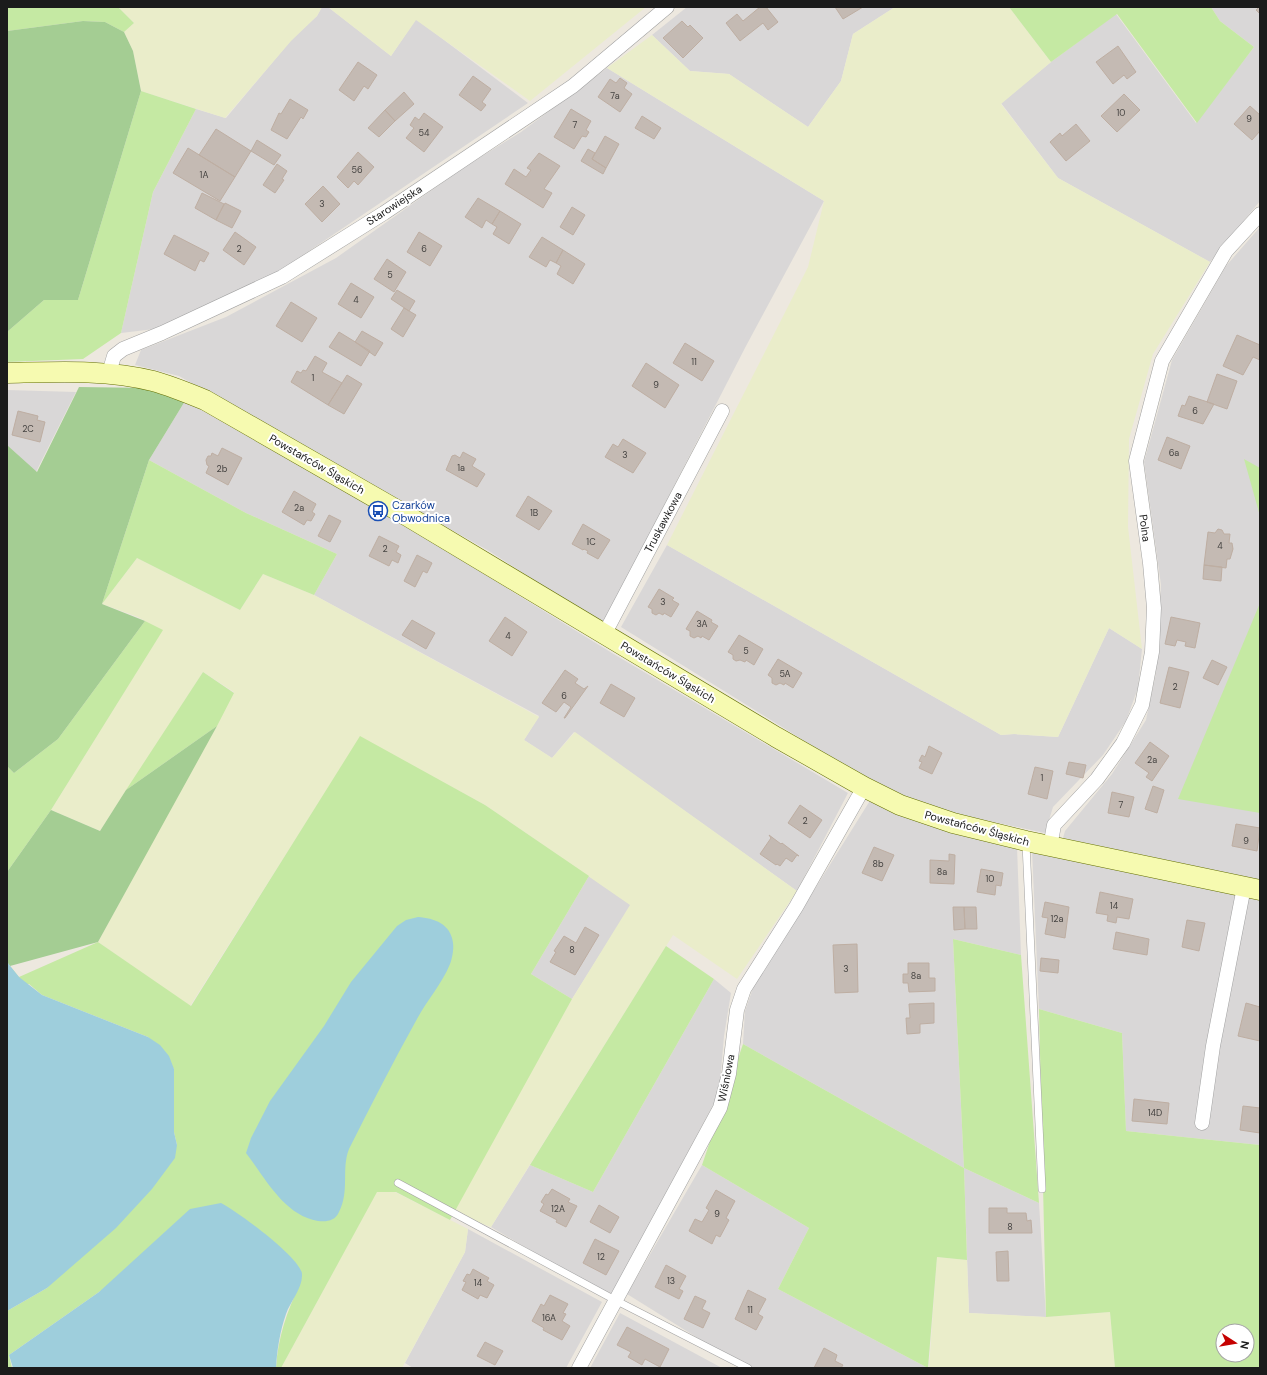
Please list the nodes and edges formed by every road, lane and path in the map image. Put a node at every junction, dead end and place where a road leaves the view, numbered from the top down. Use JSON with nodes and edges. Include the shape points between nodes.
{"nodes":[{"id":1,"x":667,"y":7,"type":"edge"},
{"id":2,"x":1260,"y":214,"type":"edge"},
{"id":3,"x":7,"y":373,"type":"edge"},
{"id":4,"x":109,"y":373,"type":"junction"},
{"id":5,"x":722,"y":411,"type":"dead end"},
{"id":6,"x":605,"y":633,"type":"junction"},
{"id":7,"x":864,"y":787,"type":"junction"},
{"id":8,"x":1026,"y":841,"type":"junction"},
{"id":9,"x":1050,"y":846,"type":"junction"},
{"id":10,"x":1252,"y":888,"type":"edge"},
{"id":11,"x":1202,"y":1124,"type":"dead end"},
{"id":12,"x":398,"y":1183,"type":"dead end"},
{"id":13,"x":1042,"y":1189,"type":"dead end"},
{"id":14,"x":615,"y":1300,"type":"junction"},
{"id":15,"x":579,"y":1368,"type":"edge"},
{"id":16,"x":748,"y":1368,"type":"edge"}],
"edges":[{"from":1,"to":4,"type":"street","name":"Starowiejska","via":[[573,86],[384,213],[282,277],[123,349],[114,356]]},
{"from":2,"to":9,"type":"street","name":"Polna","via":[[1226,251],[1162,361],[1136,461],[1154,608],[1152,652],[1142,705],[1123,743],[1097,779],[1054,825]]},
{"from":3,"to":4,"type":"street","name":"Powstańców Śląskich"},
{"from":4,"to":6,"type":"street","name":"Powstańców Śląskich","via":[[152,380],[205,400]]},
{"from":5,"to":6,"type":"street","name":"Truskawkowa"},
{"from":6,"to":7,"type":"street","name":"Powstańców Śląskich"},
{"from":7,"to":8,"type":"street","name":"Powstańców Śląskich","via":[[900,805],[953,823]]},
{"from":7,"to":14,"type":"street","name":"Wiśniowa","via":[[796,907],[744,989],[736,1010],[729,1074],[720,1108]]},
{"from":8,"to":9,"type":"street","name":"Powstańców Śląskich"},
{"from":8,"to":13,"type":"lane"},
{"from":9,"to":10,"type":"street","name":"Powstańców Śląskich"},
{"from":10,"to":11,"type":"street","via":[[1213,1046]]},
{"from":12,"to":14,"type":"lane"},
{"from":14,"to":15,"type":"street","name":"Wiśniowa"},
{"from":14,"to":16,"type":"lane"}]}
